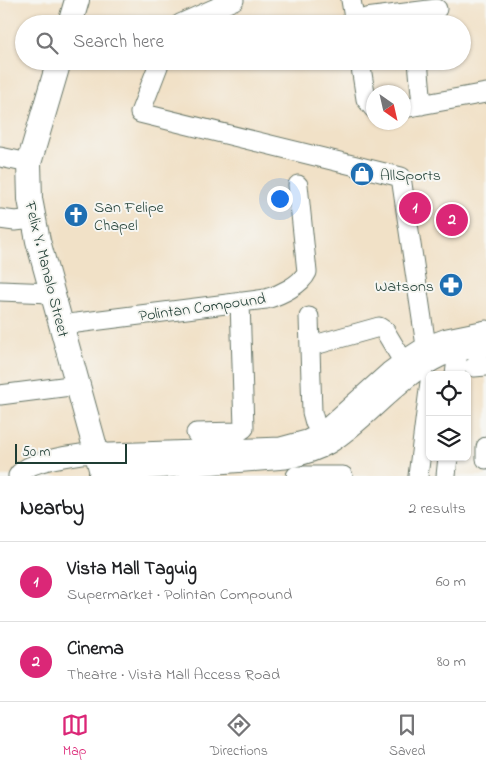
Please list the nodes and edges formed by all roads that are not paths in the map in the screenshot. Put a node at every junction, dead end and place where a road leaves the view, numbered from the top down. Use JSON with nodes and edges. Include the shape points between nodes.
{"nodes":[{"id":1,"x":77,"y":0,"type":"edge"},
{"id":2,"x":234,"y":0,"type":"edge"},
{"id":3,"x":352,"y":0,"type":"edge"},
{"id":4,"x":437,"y":11,"type":"edge"},
{"id":5,"x":73,"y":15,"type":"edge"},
{"id":6,"x":200,"y":15,"type":"edge"},
{"id":7,"x":358,"y":15,"type":"edge"},
{"id":8,"x":406,"y":15,"type":"edge"},
{"id":9,"x":56,"y":70,"type":"edge"},
{"id":10,"x":157,"y":70,"type":"edge"},
{"id":11,"x":361,"y":70,"type":"edge"},
{"id":12,"x":417,"y":70,"type":"edge"},
{"id":13,"x":486,"y":93,"type":"edge"},
{"id":14,"x":366,"y":99,"type":"edge"},
{"id":15,"x":412,"y":106,"type":"edge"},
{"id":16,"x":0,"y":157,"type":"edge"},
{"id":17,"x":29,"y":163,"type":"junction"},
{"id":18,"x":298,"y":185,"type":"dead end"},
{"id":19,"x":0,"y":219,"type":"edge"},
{"id":20,"x":33,"y":219,"type":"junction"},
{"id":21,"x":0,"y":291,"type":"edge"},
{"id":22,"x":52,"y":293,"type":"junction"},
{"id":23,"x":240,"y":302,"type":"junction"},
{"id":24,"x":309,"y":318,"type":"dead end"},
{"id":25,"x":61,"y":325,"type":"junction"},
{"id":26,"x":483,"y":334,"type":"edge"},
{"id":27,"x":311,"y":346,"type":"junction"},
{"id":28,"x":458,"y":352,"type":"junction"},
{"id":29,"x":404,"y":361,"type":"junction"},
{"id":30,"x":430,"y":361,"type":"edge"},
{"id":31,"x":456,"y":371,"type":"edge"},
{"id":32,"x":78,"y":385,"type":"junction"},
{"id":33,"x":0,"y":395,"type":"edge"},
{"id":34,"x":426,"y":413,"type":"edge"},
{"id":35,"x":196,"y":433,"type":"dead end"},
{"id":36,"x":325,"y":438,"type":"junction"},
{"id":37,"x":486,"y":447,"type":"edge"},
{"id":38,"x":486,"y":459,"type":"edge"},
{"id":39,"x":448,"y":461,"type":"edge"},
{"id":40,"x":42,"y":470,"type":"edge"},
{"id":41,"x":100,"y":470,"type":"edge"},
{"id":42,"x":18,"y":476,"type":"edge"},
{"id":43,"x":296,"y":476,"type":"edge"},
{"id":44,"x":343,"y":476,"type":"edge"},
{"id":45,"x":418,"y":476,"type":"edge"},
{"id":46,"x":446,"y":476,"type":"edge"}],
"edges":[{"from":1,"to":5,"type":"main road"},
{"from":2,"to":6,"type":"street"},
{"from":3,"to":7,"type":"street"},
{"from":4,"to":8,"type":"street"},
{"from":9,"to":17,"type":"main road","name":"Felix Y. Manalo Street"},
{"from":10,"to":30,"type":"street","via":[[140,113],[401,177]]},
{"from":11,"to":14,"type":"street"},
{"from":12,"to":15,"type":"street"},
{"from":13,"to":15,"type":"street"},
{"from":16,"to":17,"type":"street"},
{"from":17,"to":20,"type":"main road","name":"Felix Y. Manalo Street"},
{"from":18,"to":23,"type":"street","name":"Polintan Compound","via":[[305,277],[271,298]]},
{"from":19,"to":20,"type":"street"},
{"from":20,"to":22,"type":"main road","name":"Felix Y. Manalo Street"},
{"from":21,"to":22,"type":"street"},
{"from":22,"to":25,"type":"main road","name":"Felix Y. Manalo Street"},
{"from":23,"to":25,"type":"street","name":"Polintan Compound"},
{"from":23,"to":35,"type":"street","via":[[243,430]]},
{"from":24,"to":27,"type":"street"},
{"from":25,"to":32,"type":"main road","name":"Felix Y. Manalo Street"},
{"from":26,"to":28,"type":"street"},
{"from":26,"to":30,"type":"street","via":[[447,338]]},
{"from":27,"to":29,"type":"street","via":[[379,328],[385,331]]},
{"from":27,"to":36,"type":"street","via":[[312,412]]},
{"from":28,"to":30,"type":"street"},
{"from":28,"to":31,"type":"street"},
{"from":29,"to":30,"type":"street"},
{"from":29,"to":36,"type":"street"},
{"from":30,"to":36,"type":"street"},
{"from":32,"to":33,"type":"street"},
{"from":32,"to":41,"type":"main road","name":"Felix Y. Manalo Street"},
{"from":34,"to":45,"type":"street"},
{"from":36,"to":41,"type":"street","via":[[314,452],[286,459]]},
{"from":37,"to":38,"type":"street"},
{"from":39,"to":46,"type":"street"},
{"from":40,"to":41,"type":"street","via":[[49,459],[81,454]]},
{"from":40,"to":42,"type":"street","via":[[27,468]]},
{"from":43,"to":44,"type":"street"}]}
